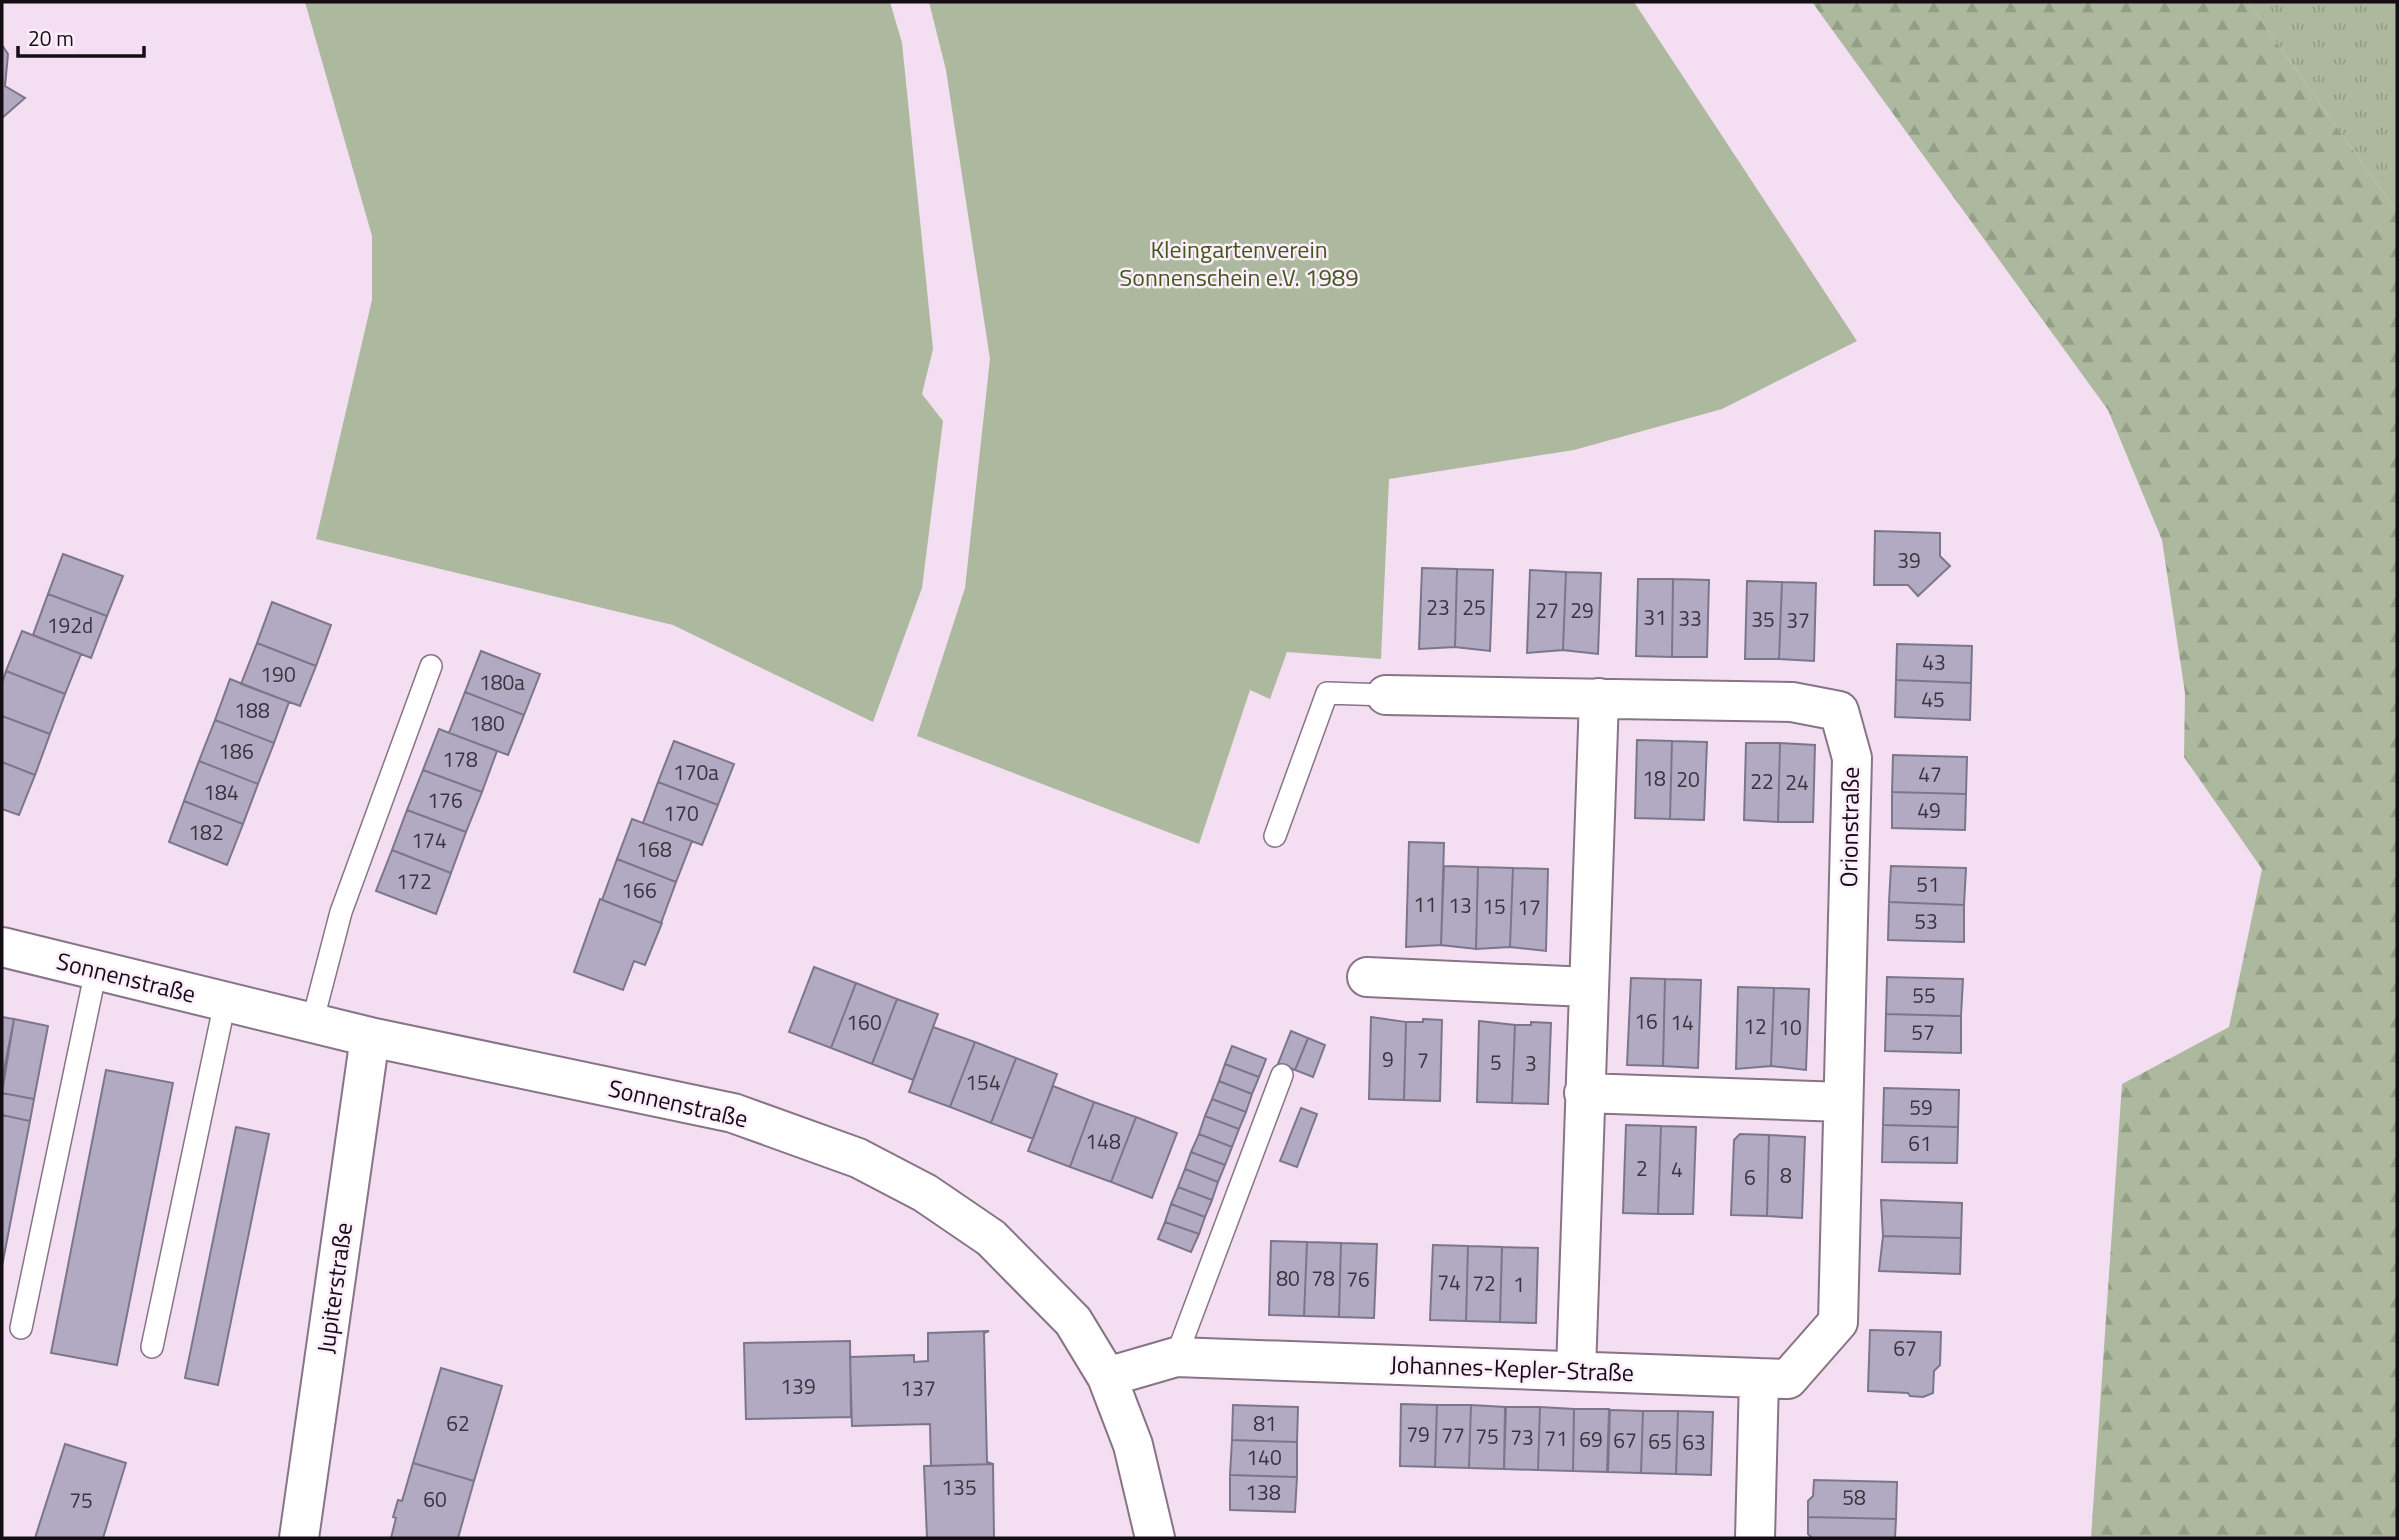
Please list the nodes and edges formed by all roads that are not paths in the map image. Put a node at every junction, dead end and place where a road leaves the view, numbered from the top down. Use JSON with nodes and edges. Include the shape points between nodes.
{"nodes":[{"id":1,"x":431,"y":666,"type":"dead end"},
{"id":2,"x":1386,"y":695,"type":"joint"},
{"id":3,"x":1599,"y":698,"type":"junction"},
{"id":4,"x":1275,"y":836,"type":"dead end"},
{"id":5,"x":2,"y":947,"type":"edge"},
{"id":6,"x":96,"y":970,"type":"junction"},
{"id":7,"x":1367,"y":977,"type":"dead end"},
{"id":8,"x":1587,"y":987,"type":"junction"},
{"id":9,"x":225,"y":1002,"type":"junction"},
{"id":10,"x":312,"y":1023,"type":"junction"},
{"id":11,"x":370,"y":1037,"type":"junction"},
{"id":12,"x":1283,"y":1075,"type":"dead end"},
{"id":13,"x":1584,"y":1093,"type":"junction"},
{"id":14,"x":1843,"y":1102,"type":"junction"},
{"id":15,"x":21,"y":1328,"type":"dead end"},
{"id":16,"x":152,"y":1347,"type":"dead end"},
{"id":17,"x":1175,"y":1357,"type":"junction"},
{"id":18,"x":1576,"y":1371,"type":"junction"},
{"id":19,"x":1107,"y":1377,"type":"junction"},
{"id":20,"x":1759,"y":1378,"type":"junction"},
{"id":21,"x":299,"y":1538,"type":"edge"},
{"id":22,"x":1155,"y":1538,"type":"edge"},
{"id":23,"x":1755,"y":1538,"type":"edge"}],
"edges":[{"from":1,"to":10,"type":"lane","via":[[341,912]]},
{"from":2,"to":3,"type":"street","name":"Orionstraße"},
{"from":2,"to":4,"type":"lane","via":[[1327,694]]},
{"from":3,"to":8,"type":"street"},
{"from":3,"to":14,"type":"street","name":"Orionstraße","via":[[1791,702],[1839,712],[1852,758]]},
{"from":5,"to":6,"type":"street","name":"Sonnenstraße"},
{"from":6,"to":9,"type":"street","name":"Sonnenstraße"},
{"from":6,"to":15,"type":"lane"},
{"from":7,"to":8,"type":"street"},
{"from":8,"to":13,"type":"street"},
{"from":9,"to":10,"type":"street","name":"Sonnenstraße"},
{"from":9,"to":16,"type":"lane"},
{"from":10,"to":11,"type":"street","name":"Sonnenstraße"},
{"from":11,"to":19,"type":"street","name":"Sonnenstraße","via":[[733,1113],[858,1158],[925,1193],[992,1238],[1073,1321]]},
{"from":11,"to":21,"type":"street","name":"Jupiterstraße"},
{"from":12,"to":17,"type":"lane"},
{"from":13,"to":14,"type":"street"},
{"from":13,"to":18,"type":"street"},
{"from":14,"to":20,"type":"street","name":"Orionstraße","via":[[1838,1322],[1788,1379]]},
{"from":17,"to":18,"type":"street","name":"Johannes-Kepler-Straße"},
{"from":17,"to":19,"type":"street","name":"Johannes-Kepler-Straße"},
{"from":18,"to":20,"type":"street","name":"Johannes-Kepler-Straße"},
{"from":19,"to":22,"type":"street","name":"Sonnenstraße","via":[[1133,1445]]},
{"from":20,"to":23,"type":"street"}]}
